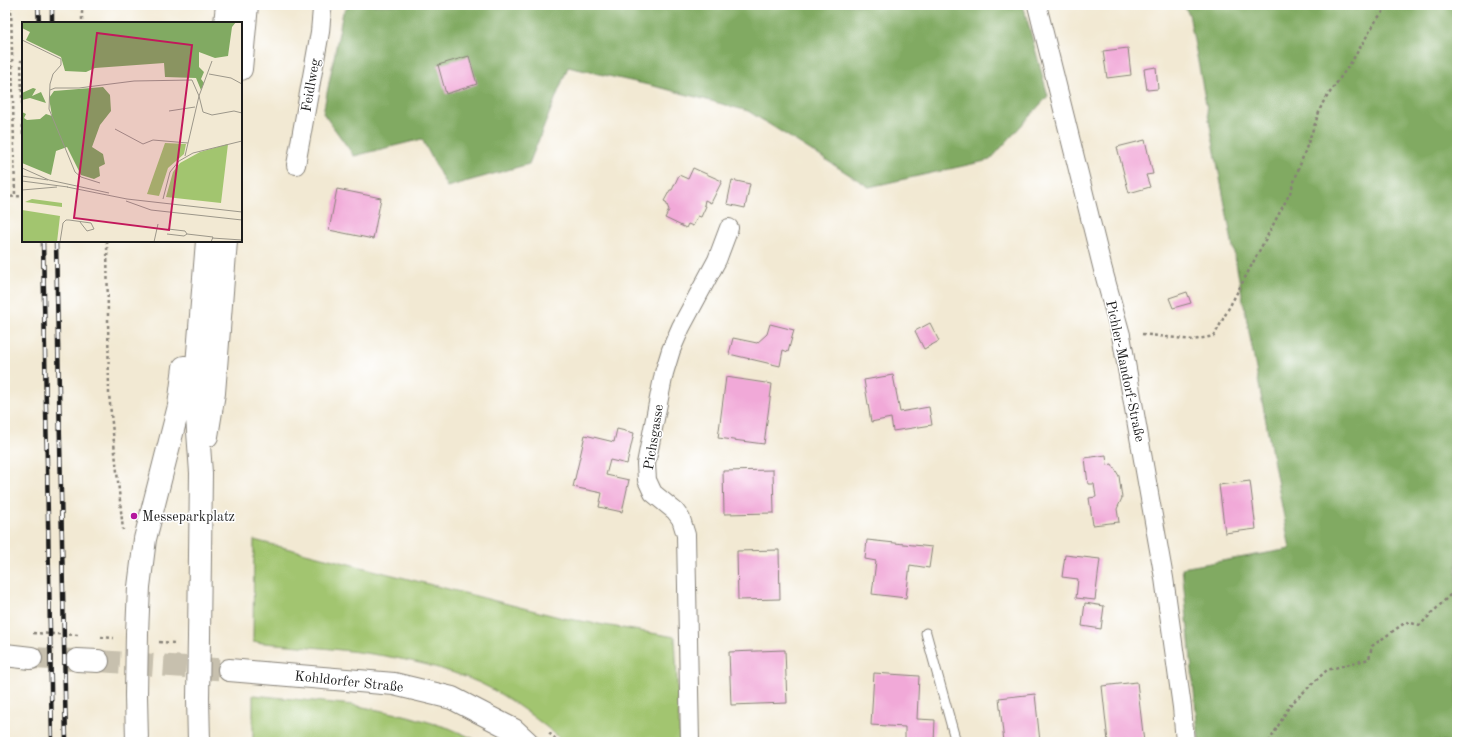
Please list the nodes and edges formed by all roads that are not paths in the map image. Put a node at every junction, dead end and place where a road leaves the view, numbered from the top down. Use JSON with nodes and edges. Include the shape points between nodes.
{"nodes":[{"id":1,"x":227,"y":5,"type":"edge"},
{"id":2,"x":247,"y":5,"type":"edge"},
{"id":3,"x":324,"y":5,"type":"edge"},
{"id":4,"x":1038,"y":5,"type":"edge"},
{"id":5,"x":225,"y":22,"type":"edge"},
{"id":6,"x":242,"y":58,"type":"edge"},
{"id":7,"x":296,"y":165,"type":"dead end"},
{"id":8,"x":729,"y":228,"type":"dead end"},
{"id":9,"x":207,"y":242,"type":"edge"},
{"id":10,"x":226,"y":242,"type":"edge"},
{"id":11,"x":200,"y":333,"type":"junction"},
{"id":12,"x":201,"y":472,"type":"junction"},
{"id":13,"x":926,"y":633,"type":"dead end"},
{"id":14,"x":5,"y":655,"type":"edge"},
{"id":15,"x":32,"y":658,"type":"tunnel mouth"},
{"id":16,"x":229,"y":670,"type":"tunnel mouth"},
{"id":17,"x":137,"y":742,"type":"edge"},
{"id":18,"x":199,"y":742,"type":"edge"},
{"id":19,"x":527,"y":742,"type":"edge"},
{"id":20,"x":690,"y":742,"type":"edge"},
{"id":21,"x":956,"y":742,"type":"edge"},
{"id":22,"x":1185,"y":742,"type":"edge"}],
"edges":[{"from":1,"to":5,"type":"main road"},
{"from":2,"to":6,"type":"main road"},
{"from":3,"to":7,"type":"street","name":"Feidlweg"},
{"from":4,"to":22,"type":"street","name":"Pichler-Mandorf-Straße","via":[[1121,335],[1164,578]]},
{"from":8,"to":20,"type":"street","name":"Pichsgasse","via":[[717,260],[671,350],[646,464],[647,480],[653,493],[675,511],[681,519],[686,535]]},
{"from":9,"to":11,"type":"main road"},
{"from":10,"to":12,"type":"main road","via":[[214,393]]},
{"from":11,"to":12,"type":"main road","via":[[195,390]]},
{"from":11,"to":17,"type":"main road","bridge":true,"via":[[186,358],[179,406],[145,539],[137,633]]},
{"from":12,"to":18,"type":"main road","bridge":true},
{"from":13,"to":21,"type":"lane"},
{"from":14,"to":15,"type":"main road"},
{"from":16,"to":19,"type":"main road","name":"Kohldorfer Straße","via":[[394,684],[437,694],[452,698],[514,730]]}]}
